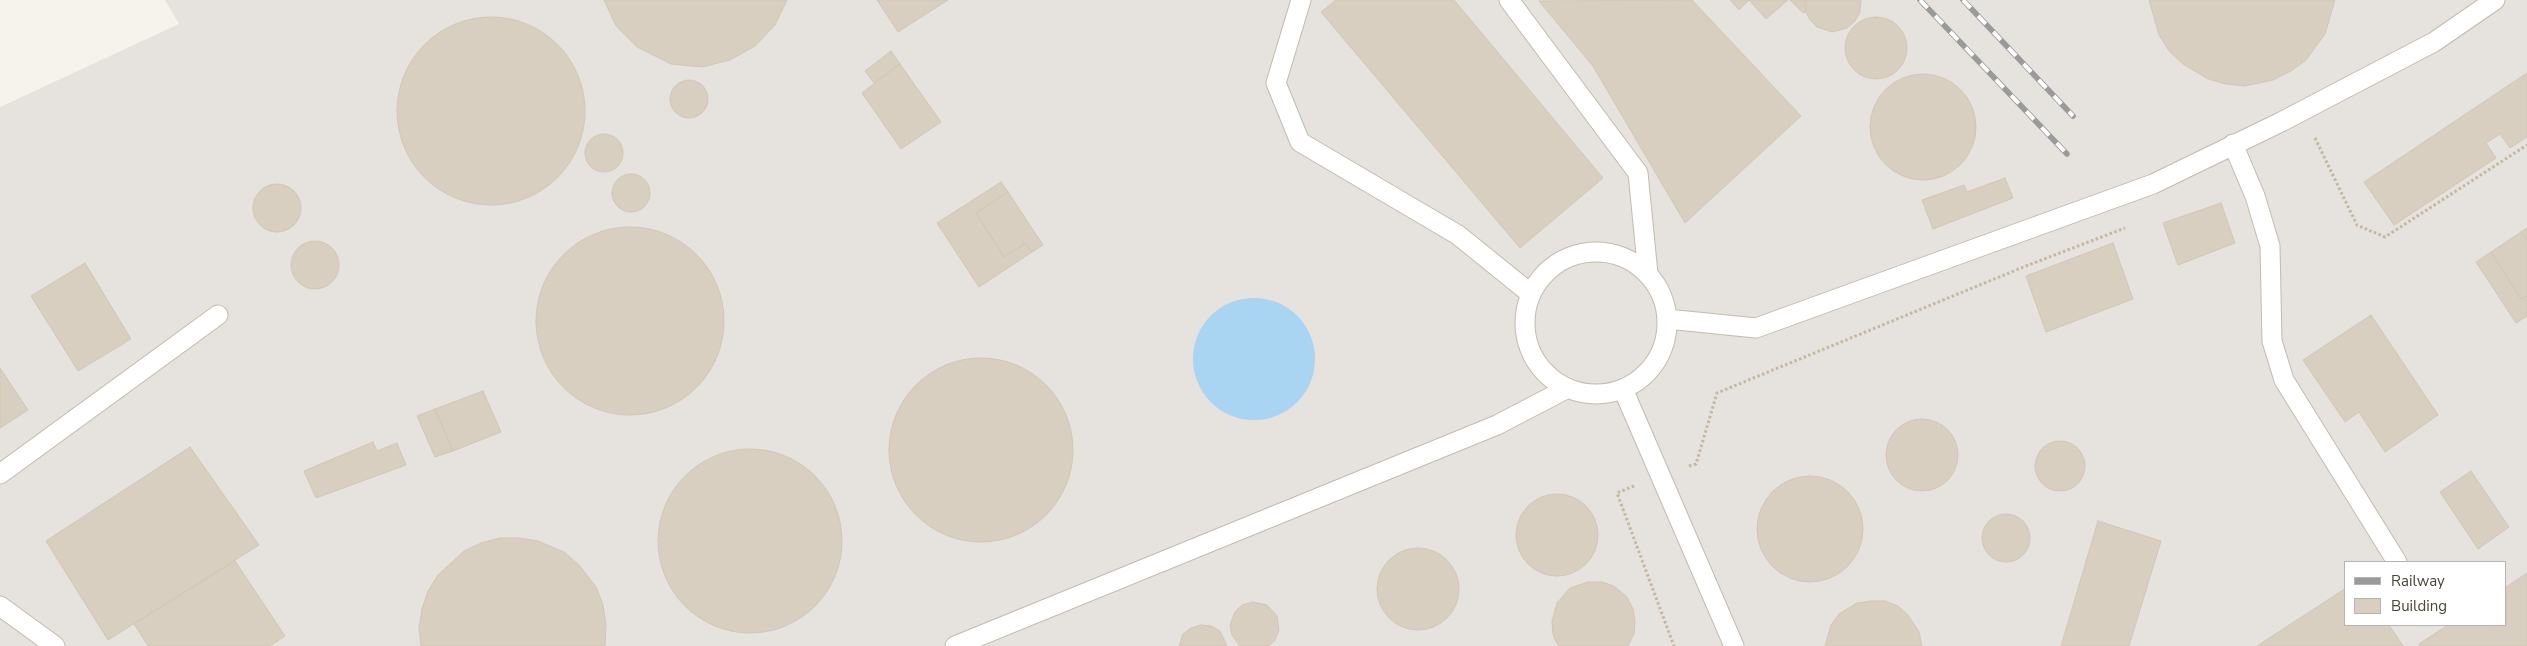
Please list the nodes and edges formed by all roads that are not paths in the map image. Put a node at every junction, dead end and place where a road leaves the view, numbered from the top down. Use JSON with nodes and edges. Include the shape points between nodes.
{"nodes":[{"id":1,"x":1300,"y":0,"type":"edge"},
{"id":2,"x":1508,"y":0,"type":"edge"},
{"id":3,"x":2495,"y":0,"type":"edge"},
{"id":4,"x":2233,"y":144,"type":"junction"},
{"id":5,"x":1648,"y":274,"type":"junction"},
{"id":6,"x":1531,"y":294,"type":"junction"},
{"id":7,"x":218,"y":315,"type":"dead end"},
{"id":8,"x":1667,"y":319,"type":"junction"},
{"id":9,"x":1568,"y":388,"type":"junction"},
{"id":10,"x":1623,"y":389,"type":"junction"},
{"id":11,"x":0,"y":474,"type":"edge"},
{"id":12,"x":2396,"y":561,"type":"edge"},
{"id":13,"x":0,"y":606,"type":"edge"},
{"id":14,"x":55,"y":646,"type":"edge"},
{"id":15,"x":955,"y":646,"type":"edge"},
{"id":16,"x":1734,"y":646,"type":"edge"}],
"edges":[{"from":1,"to":6,"type":"lane","via":[[1276,83],[1300,142],[1458,235]]},
{"from":2,"to":5,"type":"lane","via":[[1638,173]]},
{"from":3,"to":4,"type":"lane","via":[[2434,42]]},
{"from":4,"to":8,"type":"lane","via":[[2153,184],[1756,328]]},
{"from":4,"to":12,"type":"lane","via":[[2255,196],[2270,246],[2272,340],[2284,380]]},
{"from":5,"to":6,"type":"lane","via":[[1630,260],[1608,252],[1584,252],[1562,260],[1544,274]]},
{"from":5,"to":8,"type":"lane","via":[[1662,294]]},
{"from":6,"to":9,"type":"lane","via":[[1525,316],[1526,338],[1535,359],[1549,376]]},
{"from":7,"to":11,"type":"lane"},
{"from":8,"to":10,"type":"lane","via":[[1665,340],[1656,360],[1642,377]]},
{"from":9,"to":10,"type":"lane","via":[[1586,393]]},
{"from":9,"to":15,"type":"lane","via":[[1497,425]]},
{"from":10,"to":16,"type":"lane"},
{"from":13,"to":14,"type":"lane"}]}
